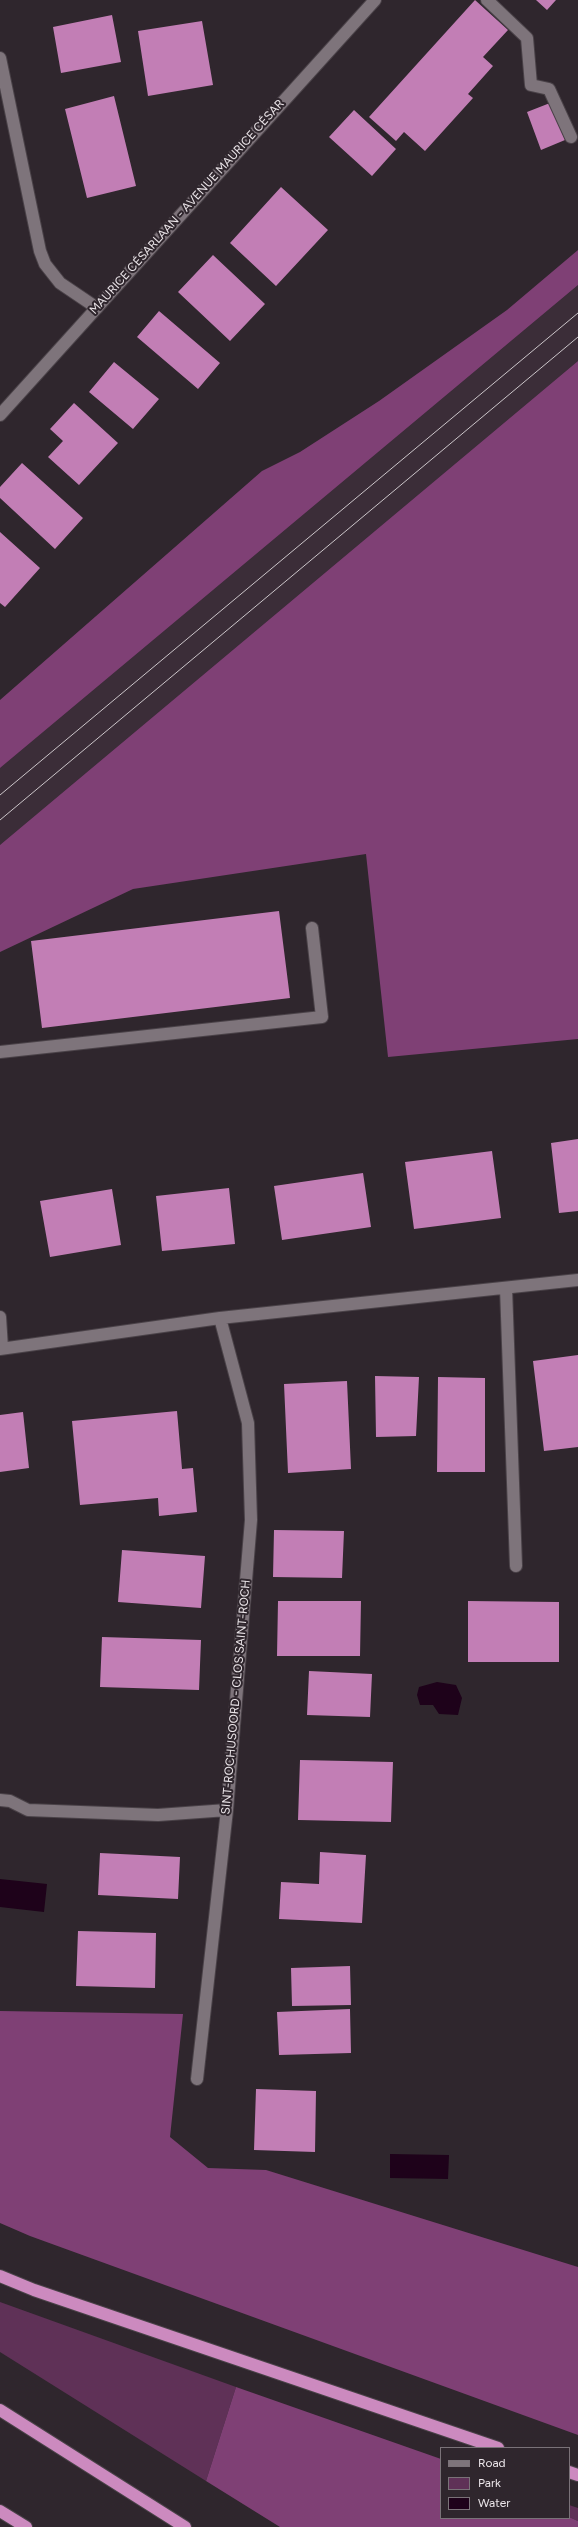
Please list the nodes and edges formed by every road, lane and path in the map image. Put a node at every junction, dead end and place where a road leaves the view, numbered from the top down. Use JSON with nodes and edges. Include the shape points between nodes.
{"nodes":[{"id":1,"x":375,"y":0,"type":"edge"},
{"id":2,"x":487,"y":0,"type":"edge"},
{"id":3,"x":0,"y":58,"type":"edge"},
{"id":4,"x":571,"y":137,"type":"dead end"},
{"id":5,"x":97,"y":308,"type":"junction"},
{"id":6,"x":0,"y":415,"type":"edge"},
{"id":7,"x":312,"y":928,"type":"dead end"},
{"id":8,"x":0,"y":1052,"type":"edge"},
{"id":9,"x":578,"y":1280,"type":"edge"},
{"id":10,"x":506,"y":1288,"type":"junction"},
{"id":11,"x":0,"y":1317,"type":"edge"},
{"id":12,"x":220,"y":1318,"type":"junction"},
{"id":13,"x":1,"y":1348,"type":"edge"},
{"id":14,"x":516,"y":1566,"type":"dead end"},
{"id":15,"x":3,"y":1802,"type":"edge"},
{"id":16,"x":227,"y":1810,"type":"junction"},
{"id":17,"x":197,"y":2079,"type":"dead end"},
{"id":18,"x":0,"y":2276,"type":"edge"},
{"id":19,"x":0,"y":2410,"type":"edge"},
{"id":20,"x":495,"y":2447,"type":"edge"},
{"id":21,"x":0,"y":2511,"type":"edge"},
{"id":22,"x":26,"y":2527,"type":"edge"},
{"id":23,"x":186,"y":2527,"type":"edge"}],
"edges":[{"from":1,"to":5,"type":"street","name":"MAURICE CÉSARLAAN - AVENUE MAURICE CÉSAR"},
{"from":2,"to":4,"type":"street","via":[[527,38],[531,85],[549,89]]},
{"from":3,"to":5,"type":"street","via":[[40,251],[60,283]]},
{"from":5,"to":6,"type":"street","name":"MAURICE CÉSARLAAN - AVENUE MAURICE CÉSAR"},
{"from":7,"to":8,"type":"street","via":[[322,1017]]},
{"from":9,"to":10,"type":"street"},
{"from":10,"to":12,"type":"street"},
{"from":10,"to":14,"type":"street"},
{"from":11,"to":13,"type":"street"},
{"from":12,"to":13,"type":"street"},
{"from":12,"to":16,"type":"street","name":"SINT-ROCHUSOORD - CLOS SAINT-ROCH","via":[[248,1423],[251,1520]]},
{"from":15,"to":16,"type":"street","via":[[28,1810],[158,1815]]},
{"from":16,"to":17,"type":"street","name":"SINT-ROCHUSOORD - CLOS SAINT-ROCH"},
{"from":18,"to":20,"type":"highway"},
{"from":19,"to":23,"type":"highway"},
{"from":21,"to":22,"type":"highway"}]}
